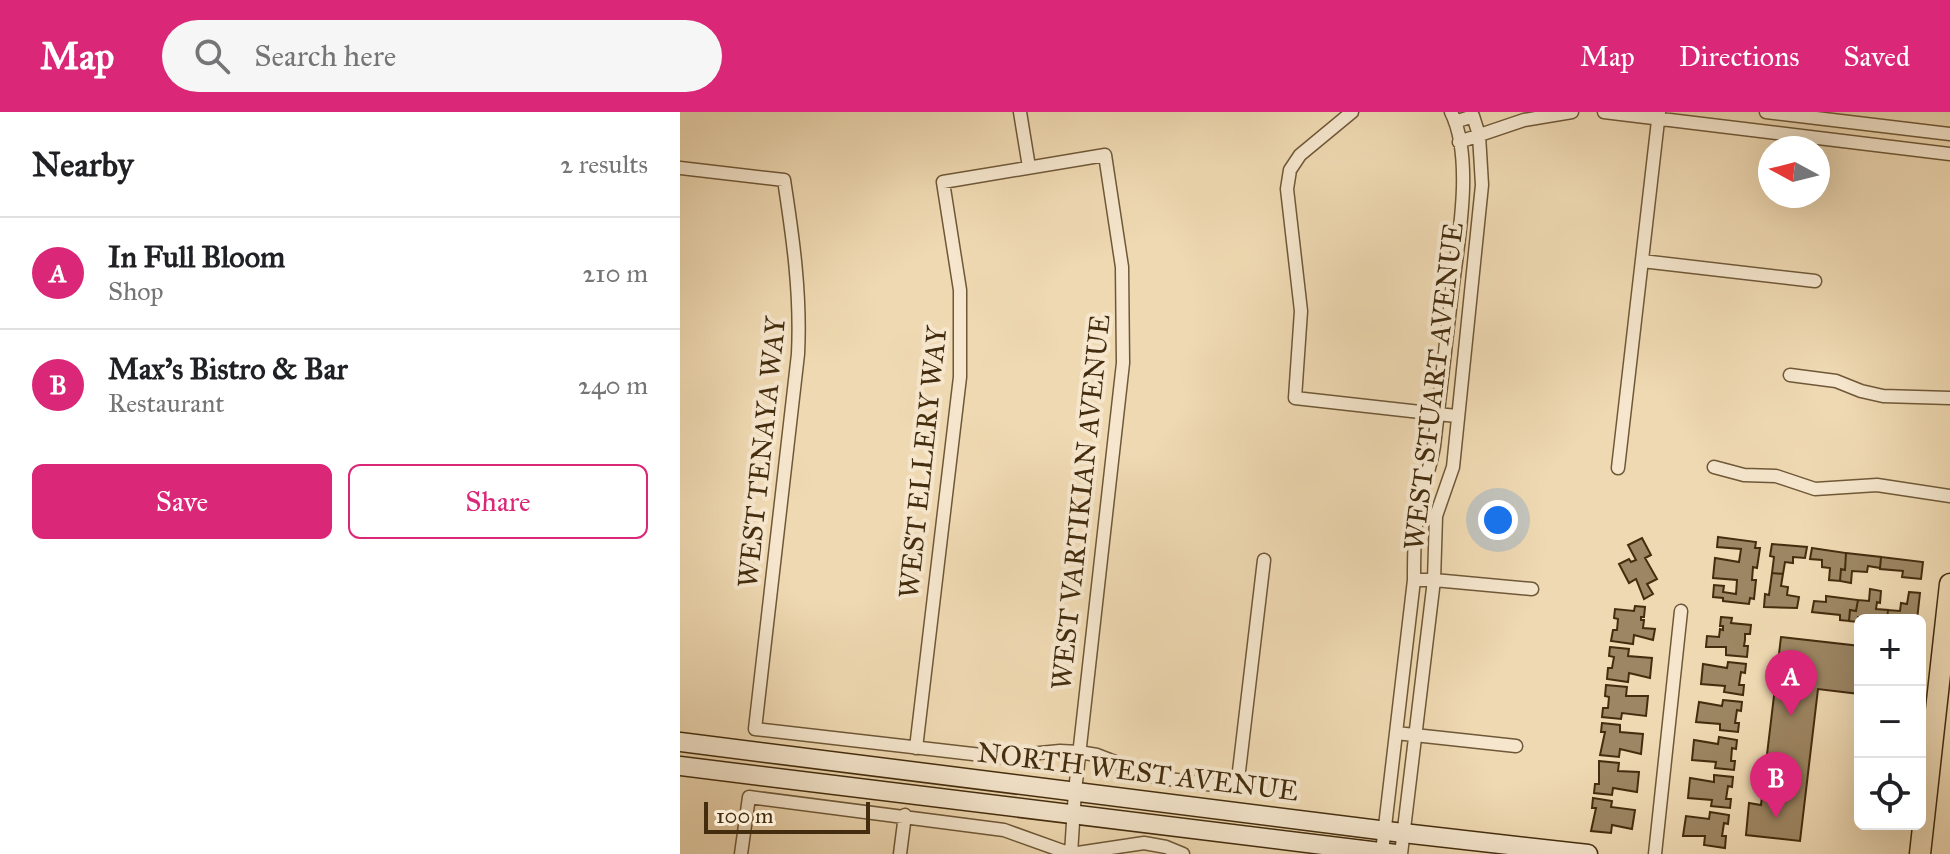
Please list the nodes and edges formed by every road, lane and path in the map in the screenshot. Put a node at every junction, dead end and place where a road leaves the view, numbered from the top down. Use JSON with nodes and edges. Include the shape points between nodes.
{"nodes":[{"id":1,"x":1020,"y":112,"type":"edge"},
{"id":2,"x":1352,"y":112,"type":"edge"},
{"id":3,"x":1572,"y":112,"type":"edge"},
{"id":4,"x":1604,"y":112,"type":"edge"},
{"id":5,"x":1766,"y":112,"type":"edge"},
{"id":6,"x":1477,"y":113,"type":"edge"},
{"id":7,"x":1659,"y":115,"type":"edge"},
{"id":8,"x":1830,"y":116,"type":"edge"},
{"id":9,"x":1453,"y":117,"type":"edge"},
{"id":10,"x":1950,"y":134,"type":"edge"},
{"id":11,"x":1479,"y":135,"type":"junction"},
{"id":12,"x":1801,"y":136,"type":"edge"},
{"id":13,"x":1828,"y":136,"type":"edge"},
{"id":14,"x":1830,"y":140,"type":"edge"},
{"id":15,"x":1459,"y":142,"type":"junction"},
{"id":16,"x":1950,"y":154,"type":"edge"},
{"id":17,"x":1029,"y":167,"type":"junction"},
{"id":18,"x":680,"y":168,"type":"edge"},
{"id":19,"x":1642,"y":261,"type":"junction"},
{"id":20,"x":1815,"y":281,"type":"dead end"},
{"id":21,"x":1790,"y":375,"type":"dead end"},
{"id":22,"x":1950,"y":398,"type":"edge"},
{"id":23,"x":1438,"y":414,"type":"junction"},
{"id":24,"x":1456,"y":416,"type":"junction"},
{"id":25,"x":1714,"y":467,"type":"dead end"},
{"id":26,"x":1618,"y":468,"type":"dead end"},
{"id":27,"x":1950,"y":496,"type":"edge"},
{"id":28,"x":1264,"y":560,"type":"dead end"},
{"id":29,"x":1414,"y":580,"type":"junction"},
{"id":30,"x":1434,"y":580,"type":"junction"},
{"id":31,"x":1950,"y":584,"type":"edge"},
{"id":32,"x":1532,"y":589,"type":"dead end"},
{"id":33,"x":1681,"y":611,"type":"dead end"},
{"id":34,"x":1396,"y":733,"type":"junction"},
{"id":35,"x":1415,"y":733,"type":"junction"},
{"id":36,"x":680,"y":742,"type":"edge"},
{"id":37,"x":1516,"y":746,"type":"dead end"},
{"id":38,"x":916,"y":748,"type":"junction"},
{"id":39,"x":1079,"y":752,"type":"junction"},
{"id":40,"x":680,"y":766,"type":"edge"},
{"id":41,"x":1075,"y":791,"type":"junction"},
{"id":42,"x":1075,"y":814,"type":"junction"},
{"id":43,"x":905,"y":815,"type":"junction"},
{"id":44,"x":1394,"y":832,"type":"junction"},
{"id":45,"x":1393,"y":853,"type":"edge"},
{"id":46,"x":741,"y":854,"type":"edge"},
{"id":47,"x":900,"y":854,"type":"edge"},
{"id":48,"x":1071,"y":854,"type":"edge"},
{"id":49,"x":1183,"y":854,"type":"edge"},
{"id":50,"x":1588,"y":854,"type":"edge"},
{"id":51,"x":1655,"y":854,"type":"edge"},
{"id":52,"x":1920,"y":854,"type":"edge"}],
"edges":[{"from":1,"to":17,"type":"street"},
{"from":2,"to":23,"type":"street","via":[[1300,155],[1290,170],[1287,189],[1301,311],[1295,398]]},
{"from":3,"to":11,"type":"street"},
{"from":4,"to":7,"type":"street"},
{"from":5,"to":8,"type":"street"},
{"from":6,"to":9,"type":"street"},
{"from":6,"to":11,"type":"street","name":"WEST STUART AVENUE"},
{"from":7,"to":12,"type":"street"},
{"from":7,"to":19,"type":"street"},
{"from":8,"to":10,"type":"street"},
{"from":8,"to":13,"type":"street"},
{"from":9,"to":15,"type":"street","name":"WEST STUART AVENUE"},
{"from":11,"to":15,"type":"street"},
{"from":11,"to":24,"type":"street","name":"WEST STUART AVENUE","via":[[1482,185]]},
{"from":14,"to":16,"type":"street"},
{"from":15,"to":23,"type":"street","name":"WEST STUART AVENUE","via":[[1460,227]]},
{"from":17,"to":38,"type":"street","name":"WEST ELLERY WAY","via":[[943,182],[960,290],[960,363]]},
{"from":17,"to":39,"type":"street","name":"WEST VARTIKIAN AVENUE","via":[[1105,155],[1122,267],[1123,363]]},
{"from":18,"to":38,"type":"street","name":"WEST TENAYA WAY","via":[[784,180],[799,296],[798,354],[755,729]]},
{"from":19,"to":20,"type":"street"},
{"from":19,"to":26,"type":"street"},
{"from":21,"to":22,"type":"street","via":[[1836,381],[1883,396]]},
{"from":23,"to":24,"type":"street"},
{"from":23,"to":29,"type":"street","name":"WEST STUART AVENUE","via":[[1414,535]]},
{"from":24,"to":30,"type":"street","name":"WEST STUART AVENUE","via":[[1453,467],[1436,516]]},
{"from":25,"to":27,"type":"street","via":[[1815,489],[1877,485]]},
{"from":28,"to":39,"type":"street","via":[[1237,788],[1154,777]]},
{"from":29,"to":30,"type":"street"},
{"from":29,"to":34,"type":"street","name":"WEST STUART AVENUE"},
{"from":30,"to":32,"type":"street"},
{"from":30,"to":35,"type":"street","name":"WEST STUART AVENUE"},
{"from":31,"to":52,"type":"main road"},
{"from":33,"to":51,"type":"street"},
{"from":34,"to":35,"type":"street"},
{"from":34,"to":44,"type":"street","name":"WEST STUART AVENUE"},
{"from":35,"to":37,"type":"street"},
{"from":35,"to":44,"type":"street","name":"WEST STUART AVENUE"},
{"from":36,"to":41,"type":"main road","name":"NORTH WEST AVENUE"},
{"from":38,"to":39,"type":"street","via":[[999,757]]},
{"from":39,"to":41,"type":"street","name":"WEST VARTIKIAN AVENUE"},
{"from":40,"to":42,"type":"main road","name":"NORTH WEST AVENUE"},
{"from":41,"to":42,"type":"street","name":"WEST VARTIKIAN AVENUE"},
{"from":41,"to":44,"type":"main road","name":"NORTH WEST AVENUE"},
{"from":42,"to":45,"type":"main road","name":"NORTH WEST AVENUE"},
{"from":42,"to":48,"type":"street","name":"WEST VARTIKIAN AVENUE"},
{"from":43,"to":46,"type":"street","via":[[749,797]]},
{"from":43,"to":47,"type":"street"},
{"from":43,"to":48,"type":"street","via":[[1004,830]]},
{"from":44,"to":45,"type":"street","name":"WEST STUART AVENUE"},
{"from":44,"to":45,"type":"street","name":"WEST STUART AVENUE"},
{"from":44,"to":50,"type":"main road","name":"NORTH WEST AVENUE"},
{"from":48,"to":49,"type":"street","via":[[1144,843]]}]}
